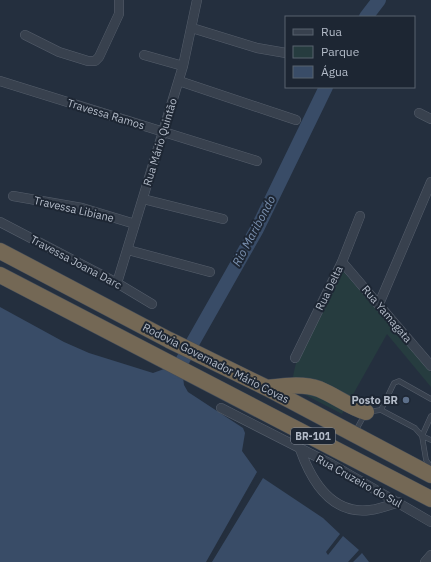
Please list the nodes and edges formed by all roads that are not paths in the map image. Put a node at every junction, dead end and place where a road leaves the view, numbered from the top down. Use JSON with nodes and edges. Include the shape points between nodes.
{"nodes":[{"id":1,"x":119,"y":0,"type":"edge"},
{"id":2,"x":197,"y":0,"type":"edge"},
{"id":3,"x":192,"y":28,"type":"junction"},
{"id":4,"x":25,"y":35,"type":"dead end"},
{"id":5,"x":285,"y":53,"type":"edge"},
{"id":6,"x":144,"y":55,"type":"dead end"},
{"id":7,"x":183,"y":66,"type":"junction"},
{"id":8,"x":0,"y":81,"type":"edge"},
{"id":9,"x":178,"y":81,"type":"junction"},
{"id":10,"x":419,"y":113,"type":"dead end"},
{"id":11,"x":431,"y":118,"type":"edge"},
{"id":12,"x":296,"y":120,"type":"dead end"},
{"id":13,"x":164,"y":132,"type":"junction"},
{"id":14,"x":257,"y":161,"type":"dead end"},
{"id":15,"x":431,"y":182,"type":"edge"},
{"id":16,"x":13,"y":196,"type":"dead end"},
{"id":17,"x":143,"y":199,"type":"junction"},
{"id":18,"x":360,"y":216,"type":"dead end"},
{"id":19,"x":223,"y":220,"type":"dead end"},
{"id":20,"x":0,"y":222,"type":"edge"},
{"id":21,"x":135,"y":224,"type":"junction"},
{"id":22,"x":128,"y":250,"type":"junction"},
{"id":23,"x":0,"y":251,"type":"edge"},
{"id":24,"x":342,"y":262,"type":"junction"},
{"id":25,"x":210,"y":272,"type":"dead end"},
{"id":26,"x":0,"y":275,"type":"edge"},
{"id":27,"x":117,"y":283,"type":"junction"},
{"id":28,"x":152,"y":304,"type":"dead end"},
{"id":29,"x":379,"y":304,"type":"junction"},
{"id":30,"x":294,"y":358,"type":"dead end"},
{"id":31,"x":431,"y":366,"type":"edge"},
{"id":32,"x":267,"y":388,"type":"junction"},
{"id":33,"x":431,"y":399,"type":"edge"},
{"id":34,"x":221,"y":408,"type":"dead end"},
{"id":35,"x":373,"y":411,"type":"junction"},
{"id":36,"x":431,"y":416,"type":"edge"},
{"id":37,"x":354,"y":434,"type":"junction"},
{"id":38,"x":422,"y":436,"type":"junction"},
{"id":39,"x":431,"y":440,"type":"edge"},
{"id":40,"x":300,"y":449,"type":"junction"},
{"id":41,"x":431,"y":467,"type":"edge"},
{"id":42,"x":431,"y":475,"type":"edge"},
{"id":43,"x":431,"y":499,"type":"edge"},
{"id":44,"x":399,"y":502,"type":"junction"},
{"id":45,"x":431,"y":522,"type":"edge"}],
"edges":[{"from":1,"to":4,"type":"street","via":[[119,14],[95,61],[60,52]]},
{"from":2,"to":3,"type":"street","name":"Rua Mário Quintão"},
{"from":3,"to":5,"type":"street","via":[[257,48]]},
{"from":3,"to":7,"type":"street","name":"Rua Mário Quintão"},
{"from":6,"to":7,"type":"street"},
{"from":7,"to":9,"type":"street","name":"Rua Mário Quintão"},
{"from":8,"to":13,"type":"street","name":"Travessa Ramos"},
{"from":9,"to":12,"type":"street"},
{"from":9,"to":13,"type":"street","name":"Rua Mário Quintão"},
{"from":10,"to":11,"type":"street"},
{"from":13,"to":14,"type":"street","name":"Travessa Ramos"},
{"from":13,"to":17,"type":"street","name":"Rua Mário Quintão"},
{"from":15,"to":29,"type":"street"},
{"from":16,"to":21,"type":"street","name":"Travessa Libiane","via":[[82,208]]},
{"from":17,"to":19,"type":"street"},
{"from":17,"to":21,"type":"street","name":"Rua Mário Quintão"},
{"from":18,"to":24,"type":"street","name":"Rua Delta"},
{"from":20,"to":27,"type":"street","name":"Travessa Joana Darc"},
{"from":21,"to":22,"type":"street","name":"Rua Mário Quintão"},
{"from":22,"to":25,"type":"street"},
{"from":22,"to":27,"type":"street","name":"Rua Mário Quintão"},
{"from":23,"to":32,"type":"highway","name":"Rodovia Governador Mário Covas","number":"BR-101","via":[[169,340]]},
{"from":24,"to":29,"type":"street","name":"Rua Yamagata"},
{"from":24,"to":30,"type":"street","name":"Rua Delta"},
{"from":26,"to":43,"type":"highway","name":"Rodovia Governador Mário Covas","number":"BR-101"},
{"from":27,"to":28,"type":"street","name":"Travessa Joana Darc"},
{"from":29,"to":31,"type":"street","name":"Rua Yamagata"},
{"from":32,"to":35,"type":"highway","via":[[298,385],[319,389],[358,410]]},
{"from":32,"to":37,"type":"highway","name":"Rodovia Governador Mário Covas","number":"BR-101"},
{"from":33,"to":35,"type":"lane","via":[[399,380]]},
{"from":34,"to":40,"type":"street","name":"Rua Cruzeiro do Sul"},
{"from":35,"to":37,"type":"lane"},
{"from":35,"to":38,"type":"lane","via":[[415,428]]},
{"from":36,"to":38,"type":"lane"},
{"from":37,"to":42,"type":"highway","name":"Rodovia Governador Mário Covas","number":"BR-101"},
{"from":38,"to":39,"type":"lane"},
{"from":38,"to":41,"type":"lane","via":[[426,460]]},
{"from":40,"to":44,"type":"street","name":"Rua Cruzeiro do Sul"},
{"from":40,"to":44,"type":"street","via":[[308,472],[322,492],[336,503],[350,510],[370,510]]},
{"from":44,"to":45,"type":"street","name":"Rua Cruzeiro do Sul"}]}
